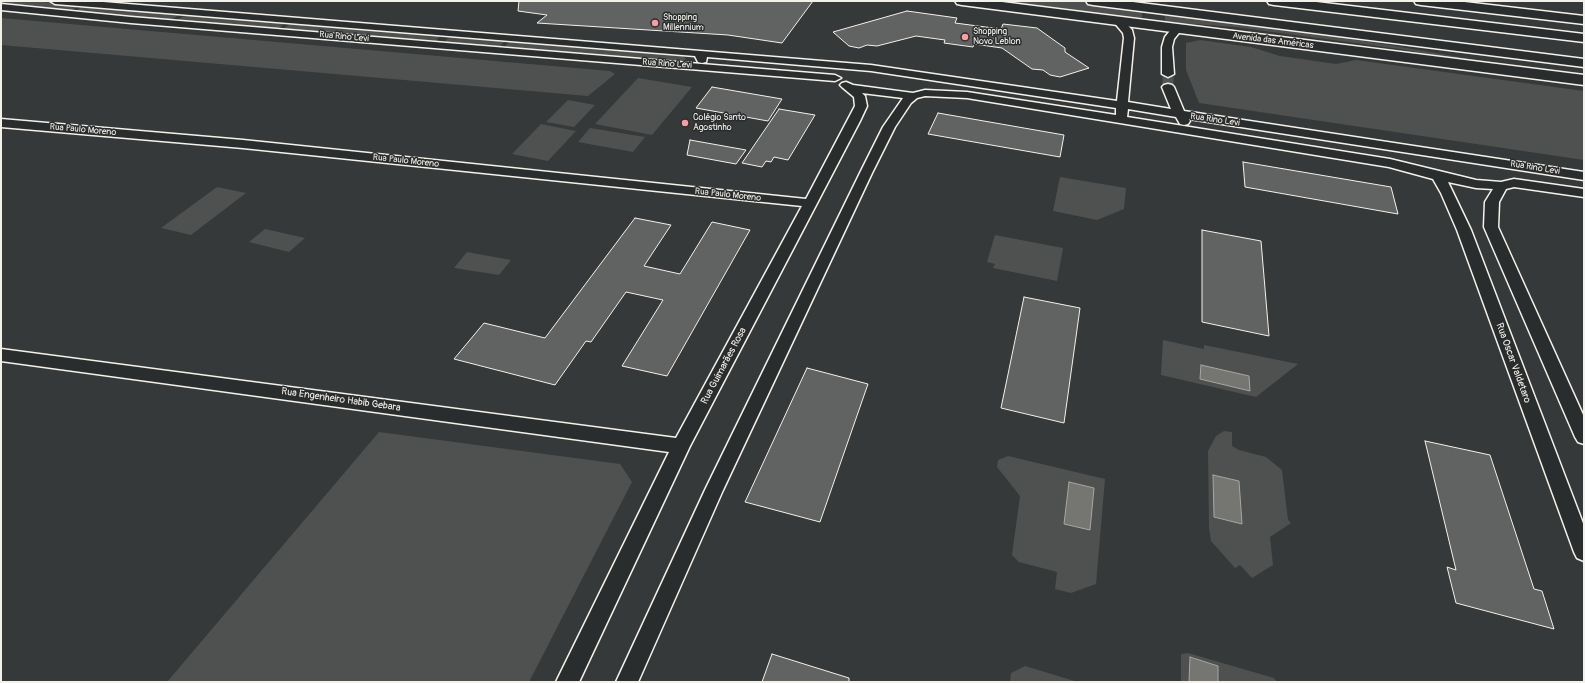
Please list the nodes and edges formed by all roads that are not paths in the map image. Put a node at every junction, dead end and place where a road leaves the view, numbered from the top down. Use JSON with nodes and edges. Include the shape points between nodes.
{"nodes":[{"id":1,"x":55,"y":1,"type":"edge"},
{"id":2,"x":962,"y":1,"type":"edge"},
{"id":3,"x":1097,"y":1,"type":"edge"},
{"id":4,"x":1274,"y":1,"type":"edge"},
{"id":5,"x":1421,"y":1,"type":"edge"},
{"id":6,"x":1450,"y":3,"type":"edge"},
{"id":7,"x":1,"y":7,"type":"edge"},
{"id":8,"x":1584,"y":20,"type":"edge"},
{"id":9,"x":1118,"y":21,"type":"junction"},
{"id":10,"x":1465,"y":24,"type":"junction"},
{"id":11,"x":1177,"y":29,"type":"junction"},
{"id":12,"x":1584,"y":29,"type":"edge"},
{"id":13,"x":450,"y":34,"type":"junction"},
{"id":14,"x":1356,"y":34,"type":"junction"},
{"id":15,"x":1584,"y":38,"type":"edge"},
{"id":16,"x":439,"y":45,"type":"junction"},
{"id":17,"x":698,"y":53,"type":"junction"},
{"id":18,"x":1584,"y":63,"type":"edge"},
{"id":19,"x":845,"y":65,"type":"junction"},
{"id":20,"x":695,"y":66,"type":"junction"},
{"id":21,"x":1168,"y":74,"type":"tunnel mouth"},
{"id":22,"x":1584,"y":74,"type":"edge"},
{"id":23,"x":934,"y":77,"type":"junction"},
{"id":24,"x":835,"y":78,"type":"junction"},
{"id":25,"x":1584,"y":80,"type":"edge"},
{"id":26,"x":1168,"y":87,"type":"tunnel mouth"},
{"id":27,"x":851,"y":88,"type":"junction"},
{"id":28,"x":919,"y":94,"type":"junction"},
{"id":29,"x":1122,"y":105,"type":"junction"},
{"id":30,"x":1181,"y":115,"type":"junction"},
{"id":31,"x":1123,"y":120,"type":"junction"},
{"id":32,"x":1,"y":123,"type":"edge"},
{"id":33,"x":1183,"y":130,"type":"junction"},
{"id":34,"x":1386,"y":145,"type":"junction"},
{"id":35,"x":1390,"y":163,"type":"junction"},
{"id":36,"x":1498,"y":163,"type":"junction"},
{"id":37,"x":1438,"y":176,"type":"junction"},
{"id":38,"x":1584,"y":176,"type":"edge"},
{"id":39,"x":1507,"y":184,"type":"junction"},
{"id":40,"x":1584,"y":193,"type":"edge"},
{"id":41,"x":810,"y":203,"type":"junction"},
{"id":42,"x":1,"y":355,"type":"edge"},
{"id":43,"x":1584,"y":437,"type":"edge"},
{"id":44,"x":681,"y":446,"type":"junction"},
{"id":45,"x":1584,"y":552,"type":"edge"},
{"id":46,"x":567,"y":682,"type":"edge"},
{"id":47,"x":627,"y":682,"type":"edge"}],
"edges":[{"from":1,"to":13,"type":"street","name":"Rua Rino Levi"},
{"from":2,"to":9,"type":"main road","name":"Avenida das Américas"},
{"from":3,"to":14,"type":"main road","name":"Avenida das Américas"},
{"from":4,"to":10,"type":"main road"},
{"from":5,"to":6,"type":"main road"},
{"from":6,"to":8,"type":"main road"},
{"from":7,"to":16,"type":"street","name":"Rua Rino Levi"},
{"from":9,"to":11,"type":"main road","name":"Avenida das Américas"},
{"from":9,"to":29,"type":"street","via":[[1128,32],[1129,38]]},
{"from":10,"to":12,"type":"main road","via":[[1483,23],[1542,30]]},
{"from":10,"to":15,"type":"main road"},
{"from":11,"to":21,"type":"street","via":[[1167,46]]},
{"from":11,"to":25,"type":"main road","name":"Avenida das Américas"},
{"from":13,"to":16,"type":"street","via":[[442,39]]},
{"from":13,"to":17,"type":"street","name":"Rua Rino Levi"},
{"from":14,"to":18,"type":"main road","name":"Avenida das Américas"},
{"from":14,"to":22,"type":"main road"},
{"from":16,"to":20,"type":"street","name":"Rua Rino Levi"},
{"from":17,"to":19,"type":"street","name":"Rua Rino Levi"},
{"from":17,"to":20,"type":"street","name":"Rua Rino Levi","via":[[703,59]]},
{"from":19,"to":23,"type":"street","name":"Rua Rino Levi"},
{"from":19,"to":24,"type":"street","via":[[835,71]]},
{"from":20,"to":24,"type":"street"},
{"from":23,"to":28,"type":"street","via":[[933,89]]},
{"from":23,"to":29,"type":"street","name":"Rua Rino Levi"},
{"from":24,"to":27,"type":"street","name":"Rua Guimarães Rosa"},
{"from":26,"to":30,"type":"street","via":[[1174,105]]},
{"from":27,"to":28,"type":"street","name":"Rua Rino Levi"},
{"from":27,"to":41,"type":"street","name":"Rua Guimarães Rosa","via":[[859,96],[861,106]]},
{"from":28,"to":31,"type":"street","name":"Rua Rino Levi","via":[[968,95]]},
{"from":28,"to":47,"type":"street","via":[[907,101],[889,127],[866,173],[714,490]]},
{"from":29,"to":30,"type":"street","name":"Rua Rino Levi"},
{"from":29,"to":31,"type":"street"},
{"from":30,"to":33,"type":"street"},
{"from":30,"to":34,"type":"street","name":"Rua Rino Levi"},
{"from":31,"to":33,"type":"street","name":"Rua Rino Levi"},
{"from":32,"to":41,"type":"street","name":"Rua Paulo Moreno","via":[[243,144]]},
{"from":33,"to":35,"type":"street","name":"Rua Rino Levi"},
{"from":34,"to":35,"type":"street"},
{"from":34,"to":36,"type":"street","name":"Rua Rino Levi"},
{"from":35,"to":37,"type":"street","name":"Rua Rino Levi"},
{"from":36,"to":38,"type":"street","name":"Rua Rino Levi"},
{"from":36,"to":39,"type":"street"},
{"from":37,"to":39,"type":"street","name":"Rua Rino Levi","via":[[1476,184]]},
{"from":37,"to":45,"type":"street","name":"Rua Oscar Valdetaro","via":[[1464,230]]},
{"from":39,"to":40,"type":"street","name":"Rua Rino Levi"},
{"from":39,"to":43,"type":"street","via":[[1492,202],[1490,227]]},
{"from":41,"to":44,"type":"street","name":"Rua Guimarães Rosa"},
{"from":42,"to":44,"type":"street","name":"Rua Engenheiro Habib Gebara"},
{"from":44,"to":46,"type":"street","name":"Rua Guimarães Rosa"}]}
